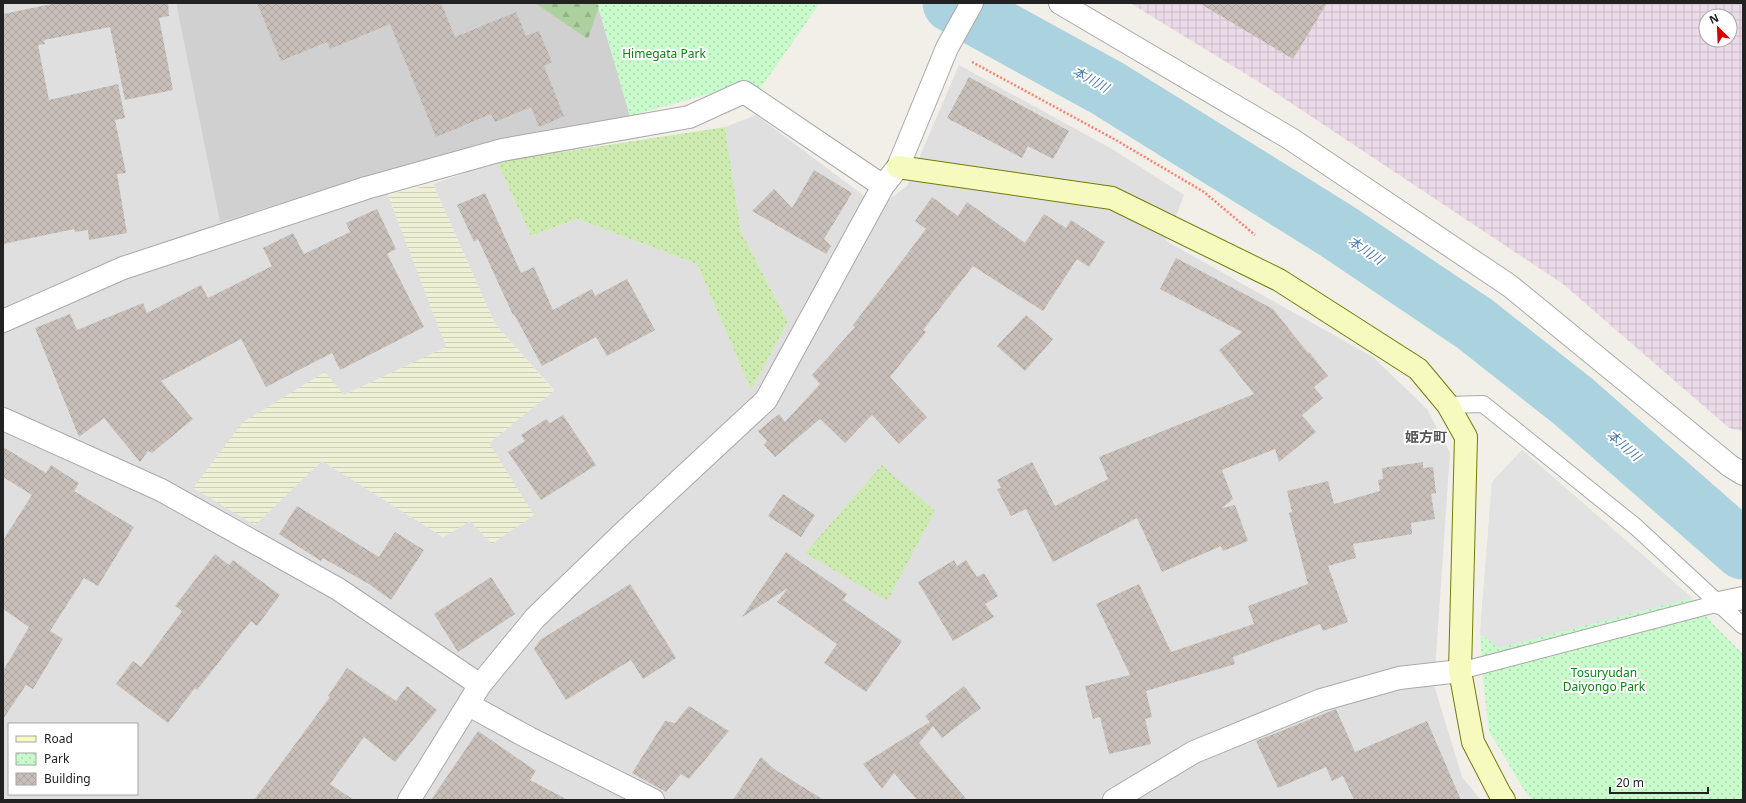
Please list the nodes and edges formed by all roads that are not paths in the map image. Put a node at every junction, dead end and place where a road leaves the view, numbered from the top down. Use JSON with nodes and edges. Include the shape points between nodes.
{"nodes":[{"id":1,"x":972,"y":3,"type":"edge"},
{"id":2,"x":1060,"y":3,"type":"edge"},
{"id":3,"x":898,"y":167,"type":"junction"},
{"id":4,"x":883,"y":186,"type":"junction"},
{"id":5,"x":3,"y":321,"type":"edge"},
{"id":6,"x":1448,"y":405,"type":"junction"},
{"id":7,"x":3,"y":418,"type":"edge"},
{"id":8,"x":1743,"y":474,"type":"edge"},
{"id":9,"x":1743,"y":598,"type":"edge"},
{"id":10,"x":1719,"y":603,"type":"junction"},
{"id":11,"x":1743,"y":626,"type":"edge"},
{"id":12,"x":1460,"y":671,"type":"junction"},
{"id":13,"x":480,"y":685,"type":"junction"},
{"id":14,"x":469,"y":705,"type":"junction"},
{"id":15,"x":409,"y":800,"type":"edge"},
{"id":16,"x":653,"y":800,"type":"edge"},
{"id":17,"x":1114,"y":800,"type":"edge"},
{"id":18,"x":1504,"y":800,"type":"edge"}],
"edges":[{"from":1,"to":3,"type":"street","via":[[947,48]]},
{"from":2,"to":8,"type":"street","via":[[1291,139],[1510,286]]},
{"from":3,"to":4,"type":"street"},
{"from":3,"to":6,"type":"street","via":[[1112,198],[1279,280],[1418,369]]},
{"from":4,"to":5,"type":"street","via":[[744,92],[689,117],[502,150],[366,188],[123,268]]},
{"from":4,"to":13,"type":"street","via":[[766,400],[535,618]]},
{"from":6,"to":10,"type":"lane","via":[[1483,404],[1636,527]]},
{"from":6,"to":12,"type":"street","via":[[1466,437]]},
{"from":7,"to":13,"type":"street","via":[[161,490],[338,589]]},
{"from":9,"to":10,"type":"street"},
{"from":10,"to":11,"type":"lane"},
{"from":10,"to":12,"type":"lane"},
{"from":12,"to":17,"type":"street","via":[[1399,678],[1321,700],[1194,752]]},
{"from":12,"to":18,"type":"street","via":[[1473,742]]},
{"from":13,"to":14,"type":"street"},
{"from":14,"to":15,"type":"street"},
{"from":14,"to":16,"type":"street"}]}
